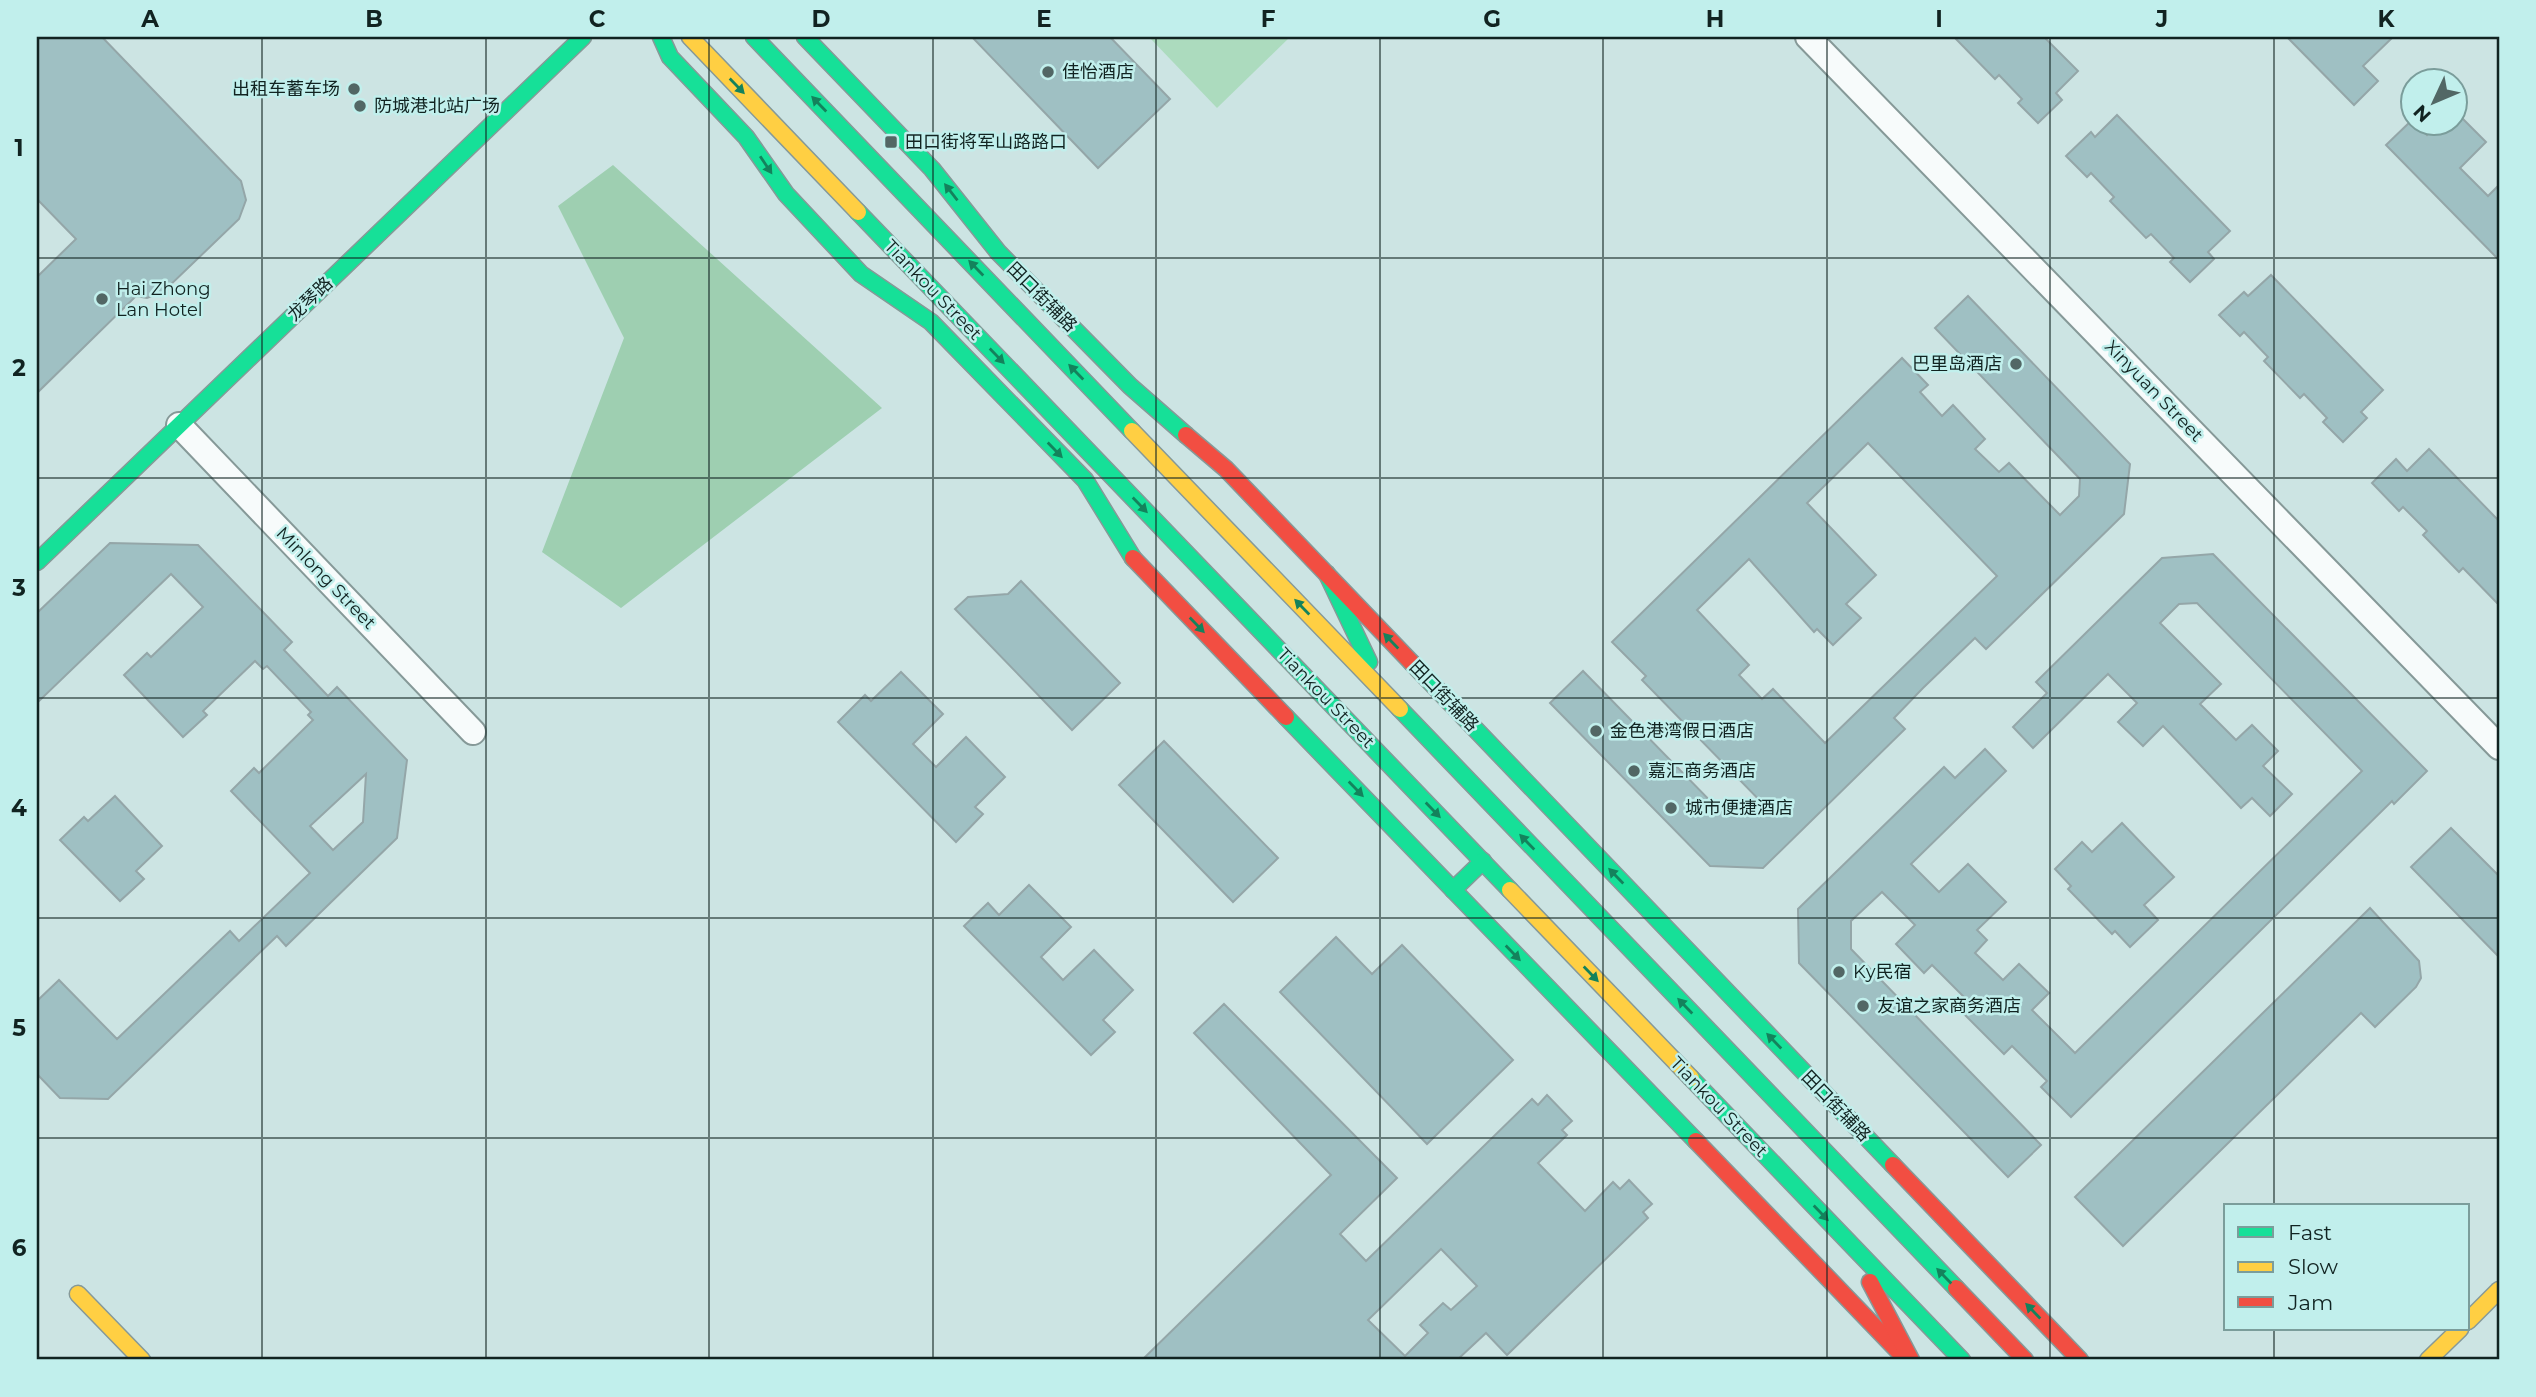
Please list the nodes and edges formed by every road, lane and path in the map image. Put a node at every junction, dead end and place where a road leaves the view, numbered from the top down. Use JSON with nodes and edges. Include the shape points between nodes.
{"nodes":[{"id":1,"x":583,"y":37,"type":"edge"},
{"id":2,"x":662,"y":37,"type":"edge"},
{"id":3,"x":690,"y":37,"type":"edge"},
{"id":4,"x":754,"y":37,"type":"edge"},
{"id":5,"x":805,"y":37,"type":"edge"},
{"id":6,"x":1808,"y":37,"type":"edge"},
{"id":7,"x":179,"y":425,"type":"junction"},
{"id":8,"x":37,"y":562,"type":"edge"},
{"id":9,"x":1327,"y":574,"type":"junction"},
{"id":10,"x":1383,"y":692,"type":"junction"},
{"id":11,"x":473,"y":732,"type":"dead end"},
{"id":12,"x":2499,"y":747,"type":"edge"},
{"id":13,"x":1483,"y":861,"type":"junction"},
{"id":14,"x":1453,"y":890,"type":"junction"},
{"id":15,"x":1850,"y":1243,"type":"junction"},
{"id":16,"x":2499,"y":1290,"type":"edge"},
{"id":17,"x":78,"y":1294,"type":"dead end"},
{"id":18,"x":2470,"y":1319,"type":"edge"},
{"id":19,"x":2459,"y":1330,"type":"edge"},
{"id":20,"x":142,"y":1360,"type":"edge"},
{"id":21,"x":1908,"y":1360,"type":"edge"},
{"id":22,"x":1962,"y":1360,"type":"edge"},
{"id":23,"x":2025,"y":1360,"type":"edge"},
{"id":24,"x":2080,"y":1360,"type":"edge"},
{"id":25,"x":2428,"y":1360,"type":"edge"}],
"edges":[{"from":1,"to":7,"type":"street","name":"龙琴路"},
{"from":2,"to":14,"type":"street","one_way":true,"via":[[670,57],[746,137],[786,194],[861,274],[931,322],[1085,480],[1130,555]]},
{"from":3,"to":13,"type":"street","name":"Tiankou Street","one_way":true},
{"from":10,"to":4,"type":"street","one_way":true},
{"from":9,"to":5,"type":"street","name":"田口街辅路","one_way":true,"via":[[1226,469],[1130,386],[998,252],[932,169]]},
{"from":6,"to":12,"type":"street","name":"Xinyuan Street"},
{"from":7,"to":8,"type":"street","name":"龙琴路"},
{"from":7,"to":11,"type":"street","name":"Minlong Street"},
{"from":9,"to":10,"type":"street"},
{"from":24,"to":9,"type":"street","name":"田口街辅路","one_way":true},
{"from":23,"to":10,"type":"street","one_way":true},
{"from":13,"to":14,"type":"street"},
{"from":13,"to":15,"type":"street","name":"Tiankou Street","one_way":true},
{"from":14,"to":21,"type":"street","one_way":true},
{"from":15,"to":21,"type":"street"},
{"from":15,"to":22,"type":"street","name":"Tiankou Street"},
{"from":16,"to":18,"type":"street"},
{"from":17,"to":20,"type":"street"},
{"from":19,"to":25,"type":"street"}]}
